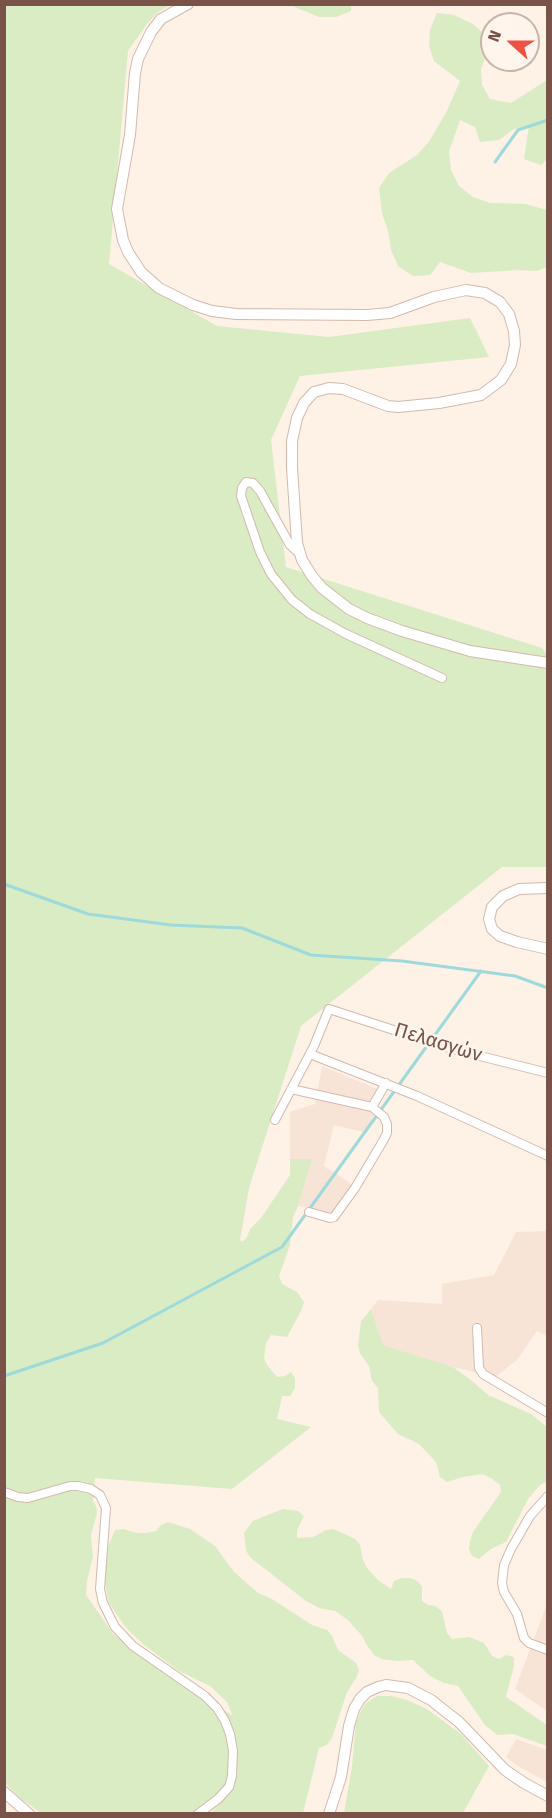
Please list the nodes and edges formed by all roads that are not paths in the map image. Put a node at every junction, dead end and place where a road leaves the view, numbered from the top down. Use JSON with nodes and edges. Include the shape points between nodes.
{"nodes":[{"id":1,"x":188,"y":4,"type":"edge"},
{"id":2,"x":301,"y":555,"type":"junction"},
{"id":3,"x":548,"y":663,"type":"edge"},
{"id":4,"x":442,"y":678,"type":"dead end"},
{"id":5,"x":548,"y":888,"type":"edge"},
{"id":6,"x":548,"y":949,"type":"edge"},
{"id":7,"x":310,"y":1054,"type":"junction"},
{"id":8,"x":548,"y":1073,"type":"edge"},
{"id":9,"x":386,"y":1083,"type":"junction"},
{"id":10,"x":291,"y":1089,"type":"junction"},
{"id":11,"x":372,"y":1107,"type":"junction"},
{"id":12,"x":275,"y":1120,"type":"dead end"},
{"id":13,"x":548,"y":1156,"type":"edge"},
{"id":14,"x":309,"y":1212,"type":"dead end"},
{"id":15,"x":477,"y":1328,"type":"dead end"},
{"id":16,"x":548,"y":1413,"type":"edge"},
{"id":17,"x":4,"y":1492,"type":"edge"},
{"id":18,"x":548,"y":1496,"type":"edge"},
{"id":19,"x":548,"y":1650,"type":"edge"},
{"id":20,"x":4,"y":1792,"type":"edge"},
{"id":21,"x":548,"y":1796,"type":"edge"},
{"id":22,"x":29,"y":1814,"type":"edge"},
{"id":23,"x":198,"y":1814,"type":"edge"},
{"id":24,"x":329,"y":1814,"type":"edge"}],
"edges":[{"from":1,"to":2,"type":"street","via":[[161,20],[151,32],[140,51],[135,73],[130,135],[117,209],[123,240],[149,280],[194,305],[236,314],[390,313],[434,297],[474,290],[500,302],[512,320],[515,345],[511,364],[501,380],[481,394],[406,407],[388,406],[336,388],[314,392],[299,411],[292,441],[294,506]]},
{"from":2,"to":3,"type":"street","via":[[322,588],[368,618],[470,651]]},
{"from":2,"to":4,"type":"street","via":[[290,545],[260,491],[246,482],[241,496],[260,552],[292,600],[346,634]]},
{"from":5,"to":6,"type":"street","via":[[519,890],[503,896],[492,907],[489,919],[495,933],[506,940]]},
{"from":7,"to":8,"type":"street","name":"Πελασγών","via":[[329,1009],[452,1049]]},
{"from":7,"to":9,"type":"street"},
{"from":7,"to":10,"type":"street"},
{"from":9,"to":11,"type":"street"},
{"from":9,"to":13,"type":"street"},
{"from":10,"to":11,"type":"street"},
{"from":10,"to":12,"type":"street"},
{"from":11,"to":14,"type":"street","via":[[387,1124],[378,1150],[334,1217]]},
{"from":15,"to":16,"type":"street","via":[[479,1368],[483,1374]]},
{"from":17,"to":23,"type":"street","via":[[28,1498],[70,1486],[84,1487],[97,1491],[105,1503],[100,1589],[115,1627],[133,1646],[205,1696],[221,1714],[230,1734],[233,1750],[229,1787]]},
{"from":18,"to":19,"type":"street","via":[[530,1516],[512,1549],[504,1565],[502,1583],[526,1641]]},
{"from":20,"to":22,"type":"street"},
{"from":21,"to":24,"type":"street","via":[[505,1770],[459,1722],[431,1700],[408,1688],[386,1685],[367,1692],[354,1709],[341,1777]]}]}
